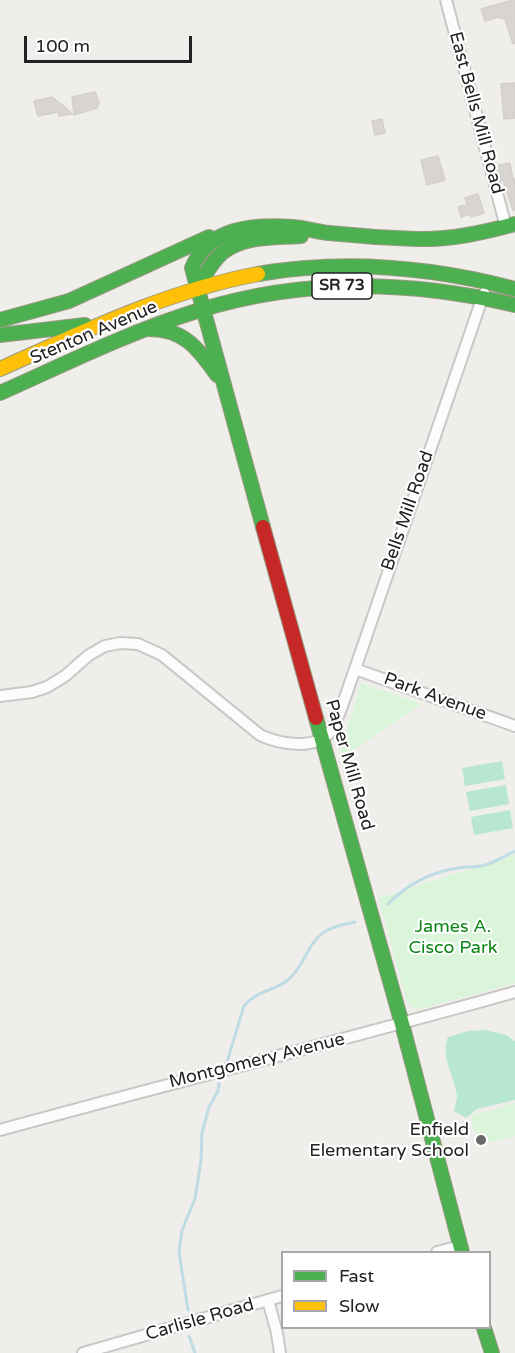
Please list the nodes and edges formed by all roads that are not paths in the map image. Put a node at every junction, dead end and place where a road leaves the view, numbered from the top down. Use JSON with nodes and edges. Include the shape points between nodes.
{"nodes":[{"id":1,"x":446,"y":0,"type":"edge"},
{"id":2,"x":510,"y":225,"type":"edge"},
{"id":3,"x":227,"y":233,"type":"junction"},
{"id":4,"x":327,"y":233,"type":"junction"},
{"id":5,"x":487,"y":281,"type":"junction"},
{"id":6,"x":197,"y":288,"type":"junction"},
{"id":7,"x":515,"y":289,"type":"edge"},
{"id":8,"x":483,"y":297,"type":"junction"},
{"id":9,"x":515,"y":305,"type":"edge"},
{"id":10,"x":203,"y":309,"type":"junction"},
{"id":11,"x":117,"y":317,"type":"junction"},
{"id":12,"x":0,"y":320,"type":"edge"},
{"id":13,"x":144,"y":329,"type":"junction"},
{"id":14,"x":0,"y":335,"type":"edge"},
{"id":15,"x":0,"y":369,"type":"edge"},
{"id":16,"x":222,"y":381,"type":"junction"},
{"id":17,"x":20,"y":384,"type":"junction"},
{"id":18,"x":0,"y":386,"type":"edge"},
{"id":19,"x":0,"y":393,"type":"edge"},
{"id":20,"x":355,"y":669,"type":"junction"},
{"id":21,"x":0,"y":696,"type":"edge"},
{"id":22,"x":515,"y":726,"type":"edge"},
{"id":23,"x":323,"y":738,"type":"junction"},
{"id":24,"x":515,"y":993,"type":"edge"},
{"id":25,"x":402,"y":1024,"type":"junction"},
{"id":26,"x":0,"y":1130,"type":"edge"},
{"id":27,"x":461,"y":1249,"type":"edge"},
{"id":28,"x":445,"y":1251,"type":"edge"},
{"id":29,"x":281,"y":1296,"type":"edge"},
{"id":30,"x":268,"y":1300,"type":"junction"},
{"id":31,"x":484,"y":1329,"type":"edge"},
{"id":32,"x":83,"y":1353,"type":"edge"},
{"id":33,"x":280,"y":1353,"type":"edge"},
{"id":34,"x":492,"y":1353,"type":"edge"}],
"edges":[{"from":1,"to":2,"type":"street","name":"East Bells Mill Road"},
{"from":2,"to":4,"type":"main road","via":[[436,239]]},
{"from":3,"to":4,"type":"main road","via":[[279,227]]},
{"from":3,"to":6,"type":"main road","via":[[208,243],[194,262]]},
{"from":3,"to":12,"type":"main road","via":[[201,240],[69,301]]},
{"from":4,"to":6,"type":"main road","via":[[235,244],[220,255]]},
{"from":5,"to":6,"type":"main road","number":"SR 73","via":[[379,266],[289,270]]},
{"from":5,"to":7,"type":"main road"},
{"from":5,"to":8,"type":"street","name":"Bells Mill Road"},
{"from":6,"to":10,"type":"main road","name":"Paper Mill Road"},
{"from":6,"to":11,"type":"main road","name":"Stenton Avenue"},
{"from":8,"to":9,"type":"main road"},
{"from":8,"to":10,"type":"main road","number":"SR 73","via":[[451,291],[354,285],[273,292]]},
{"from":8,"to":20,"type":"street","name":"Bells Mill Road"},
{"from":10,"to":13,"type":"main road","name":"Stenton Avenue"},
{"from":10,"to":16,"type":"main road","name":"Paper Mill Road"},
{"from":11,"to":14,"type":"main road","via":[[67,328]]},
{"from":11,"to":15,"type":"main road","name":"Stenton Avenue"},
{"from":13,"to":16,"type":"main road","via":[[161,329],[189,341]]},
{"from":13,"to":17,"type":"main road","name":"Stenton Avenue"},
{"from":16,"to":23,"type":"main road","name":"Paper Mill Road"},
{"from":17,"to":18,"type":"main road"},
{"from":17,"to":19,"type":"main road","name":"Stenton Avenue"},
{"from":20,"to":22,"type":"street","name":"Park Avenue"},
{"from":20,"to":23,"type":"street","name":"Bells Mill Road","via":[[332,730]]},
{"from":21,"to":23,"type":"street","via":[[47,687],[105,646],[138,644],[162,655],[260,735],[293,744]]},
{"from":23,"to":25,"type":"main road","name":"Paper Mill Road"},
{"from":24,"to":25,"type":"street","name":"Montgomery Avenue"},
{"from":25,"to":26,"type":"street","name":"Montgomery Avenue"},
{"from":25,"to":27,"type":"main road","name":"Paper Mill Road"},
{"from":27,"to":28,"type":"street"},
{"from":29,"to":30,"type":"street","name":"Carlisle Road"},
{"from":30,"to":32,"type":"street","name":"Carlisle Road"},
{"from":30,"to":33,"type":"street"},
{"from":31,"to":34,"type":"main road"}]}
